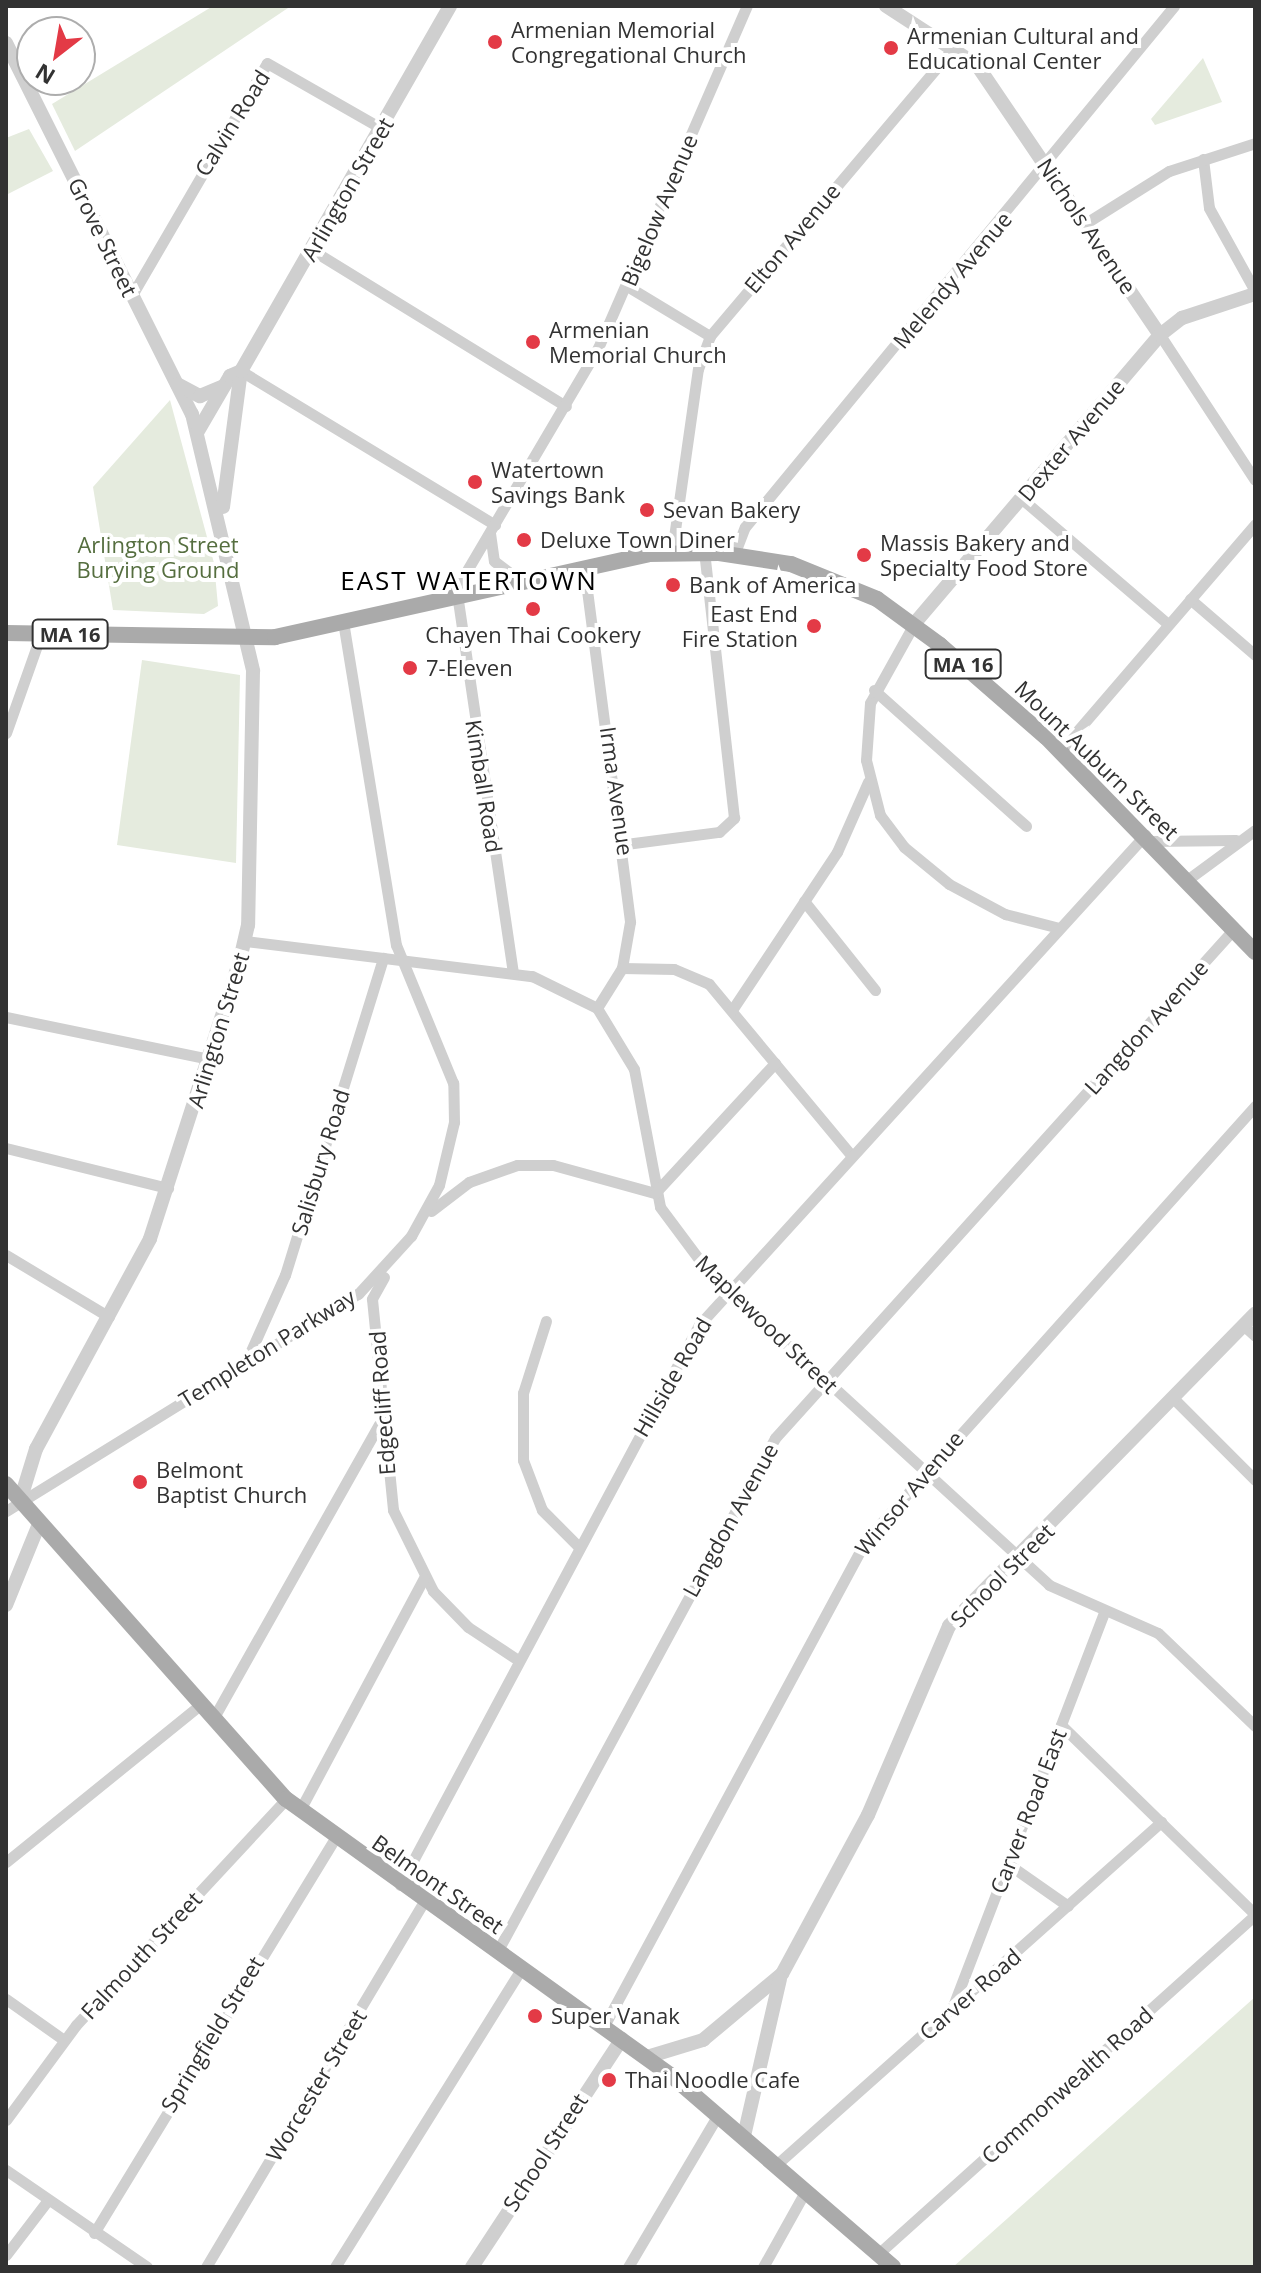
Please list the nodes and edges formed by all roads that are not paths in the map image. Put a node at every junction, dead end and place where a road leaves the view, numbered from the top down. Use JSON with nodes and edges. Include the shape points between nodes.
{"nodes":[{"id":1,"x":450,"y":6,"type":"edge"},
{"id":2,"x":747,"y":6,"type":"edge"},
{"id":3,"x":886,"y":6,"type":"edge"},
{"id":4,"x":1174,"y":6,"type":"edge"},
{"id":5,"x":6,"y":43,"type":"edge"},
{"id":6,"x":955,"y":46,"type":"junction"},
{"id":7,"x":381,"y":128,"type":"junction"},
{"id":8,"x":1255,"y":143,"type":"edge"},
{"id":9,"x":1203,"y":159,"type":"junction"},
{"id":10,"x":1047,"y":166,"type":"junction"},
{"id":11,"x":1086,"y":223,"type":"junction"},
{"id":12,"x":312,"y":250,"type":"junction"},
{"id":13,"x":627,"y":286,"type":"junction"},
{"id":14,"x":1255,"y":292,"type":"edge"},
{"id":15,"x":132,"y":295,"type":"junction"},
{"id":16,"x":1160,"y":335,"type":"junction"},
{"id":17,"x":710,"y":336,"type":"junction"},
{"id":18,"x":241,"y":371,"type":"junction"},
{"id":19,"x":177,"y":384,"type":"junction"},
{"id":20,"x":224,"y":386,"type":"junction"},
{"id":21,"x":566,"y":406,"type":"junction"},
{"id":22,"x":232,"y":417,"type":"junction"},
{"id":23,"x":198,"y":431,"type":"junction"},
{"id":24,"x":1255,"y":480,"type":"edge"},
{"id":25,"x":1022,"y":499,"type":"junction"},
{"id":26,"x":222,"y":523,"type":"junction"},
{"id":27,"x":1255,"y":524,"type":"edge"},
{"id":28,"x":492,"y":529,"type":"junction"},
{"id":29,"x":672,"y":551,"type":"junction"},
{"id":30,"x":704,"y":552,"type":"junction"},
{"id":31,"x":734,"y":555,"type":"junction"},
{"id":32,"x":584,"y":567,"type":"junction"},
{"id":33,"x":524,"y":582,"type":"junction"},
{"id":34,"x":455,"y":599,"type":"junction"},
{"id":35,"x":1190,"y":599,"type":"junction"},
{"id":36,"x":914,"y":624,"type":"junction"},
{"id":37,"x":1168,"y":624,"type":"junction"},
{"id":38,"x":344,"y":626,"type":"junction"},
{"id":39,"x":6,"y":633,"type":"edge"},
{"id":40,"x":41,"y":634,"type":"junction"},
{"id":41,"x":249,"y":639,"type":"junction"},
{"id":42,"x":1255,"y":655,"type":"edge"},
{"id":43,"x":874,"y":690,"type":"junction"},
{"id":44,"x":6,"y":733,"type":"edge"},
{"id":45,"x":1060,"y":751,"type":"junction"},
{"id":46,"x":868,"y":782,"type":"junction"},
{"id":47,"x":1026,"y":826,"type":"dead end"},
{"id":48,"x":1255,"y":830,"type":"edge"},
{"id":49,"x":1148,"y":838,"type":"junction"},
{"id":50,"x":1236,"y":840,"type":"junction"},
{"id":51,"x":626,"y":844,"type":"junction"},
{"id":52,"x":1187,"y":880,"type":"junction"},
{"id":53,"x":804,"y":901,"type":"junction"},
{"id":54,"x":1059,"y":928,"type":"junction"},
{"id":55,"x":1233,"y":930,"type":"junction"},
{"id":56,"x":245,"y":941,"type":"junction"},
{"id":57,"x":1255,"y":952,"type":"edge"},
{"id":58,"x":383,"y":958,"type":"junction"},
{"id":59,"x":404,"y":960,"type":"junction"},
{"id":60,"x":622,"y":968,"type":"junction"},
{"id":61,"x":513,"y":973,"type":"junction"},
{"id":62,"x":875,"y":990,"type":"dead end"},
{"id":63,"x":597,"y":1008,"type":"junction"},
{"id":64,"x":732,"y":1010,"type":"junction"},
{"id":65,"x":6,"y":1017,"type":"edge"},
{"id":66,"x":209,"y":1059,"type":"junction"},
{"id":67,"x":775,"y":1063,"type":"junction"},
{"id":68,"x":1255,"y":1106,"type":"edge"},
{"id":69,"x":6,"y":1148,"type":"edge"},
{"id":70,"x":851,"y":1155,"type":"junction"},
{"id":71,"x":168,"y":1188,"type":"junction"},
{"id":72,"x":655,"y":1193,"type":"junction"},
{"id":73,"x":411,"y":1236,"type":"junction"},
{"id":74,"x":6,"y":1255,"type":"edge"},
{"id":75,"x":727,"y":1290,"type":"junction"},
{"id":76,"x":1255,"y":1314,"type":"edge"},
{"id":77,"x":109,"y":1317,"type":"junction"},
{"id":78,"x":546,"y":1321,"type":"dead end"},
{"id":79,"x":1250,"y":1331,"type":"edge"},
{"id":80,"x":246,"y":1362,"type":"junction"},
{"id":81,"x":824,"y":1379,"type":"junction"},
{"id":82,"x":1176,"y":1401,"type":"junction"},
{"id":83,"x":379,"y":1424,"type":"junction"},
{"id":84,"x":923,"y":1470,"type":"junction"},
{"id":85,"x":1255,"y":1480,"type":"edge"},
{"id":86,"x":6,"y":1484,"type":"edge"},
{"id":87,"x":13,"y":1506,"type":"edge"},
{"id":88,"x":39,"y":1524,"type":"junction"},
{"id":89,"x":579,"y":1547,"type":"junction"},
{"id":90,"x":1018,"y":1558,"type":"junction"},
{"id":91,"x":424,"y":1578,"type":"junction"},
{"id":92,"x":6,"y":1605,"type":"edge"},
{"id":93,"x":1105,"y":1611,"type":"junction"},
{"id":94,"x":518,"y":1660,"type":"junction"},
{"id":95,"x":200,"y":1705,"type":"junction"},
{"id":96,"x":213,"y":1719,"type":"junction"},
{"id":97,"x":1061,"y":1725,"type":"junction"},
{"id":98,"x":1255,"y":1726,"type":"edge"},
{"id":99,"x":293,"y":1805,"type":"junction"},
{"id":100,"x":1161,"y":1822,"type":"junction"},
{"id":101,"x":335,"y":1838,"type":"junction"},
{"id":102,"x":6,"y":1862,"type":"edge"},
{"id":103,"x":1008,"y":1864,"type":"junction"},
{"id":104,"x":400,"y":1885,"type":"junction"},
{"id":105,"x":424,"y":1902,"type":"junction"},
{"id":106,"x":1068,"y":1906,"type":"junction"},
{"id":107,"x":1255,"y":1914,"type":"edge"},
{"id":108,"x":497,"y":1952,"type":"junction"},
{"id":109,"x":521,"y":1969,"type":"junction"},
{"id":110,"x":782,"y":1974,"type":"junction"},
{"id":111,"x":6,"y":1999,"type":"edge"},
{"id":112,"x":951,"y":2011,"type":"junction"},
{"id":113,"x":604,"y":2026,"type":"junction"},
{"id":114,"x":622,"y":2039,"type":"junction"},
{"id":115,"x":64,"y":2040,"type":"junction"},
{"id":116,"x":647,"y":2057,"type":"junction"},
{"id":117,"x":718,"y":2115,"type":"junction"},
{"id":118,"x":6,"y":2120,"type":"edge"},
{"id":119,"x":744,"y":2136,"type":"junction"},
{"id":120,"x":776,"y":2165,"type":"junction"},
{"id":121,"x":6,"y":2170,"type":"edge"},
{"id":122,"x":806,"y":2190,"type":"junction"},
{"id":123,"x":48,"y":2200,"type":"junction"},
{"id":124,"x":94,"y":2233,"type":"junction"},
{"id":125,"x":6,"y":2255,"type":"edge"},
{"id":126,"x":886,"y":2262,"type":"edge"},
{"id":127,"x":147,"y":2267,"type":"edge"},
{"id":128,"x":206,"y":2267,"type":"edge"},
{"id":129,"x":335,"y":2267,"type":"edge"},
{"id":130,"x":472,"y":2267,"type":"edge"},
{"id":131,"x":628,"y":2267,"type":"edge"},
{"id":132,"x":763,"y":2267,"type":"edge"}],
"edges":[{"from":1,"to":7,"type":"street","name":"Arlington Street"},
{"from":2,"to":13,"type":"street","name":"Bigelow Avenue"},
{"from":3,"to":6,"type":"street","name":"Nichols Avenue"},
{"from":4,"to":10,"type":"street","name":"Melendy Avenue"},
{"from":5,"to":15,"type":"street","name":"Grove Street"},
{"from":6,"to":10,"type":"street","name":"Nichols Avenue","via":[[986,77]]},
{"from":6,"to":17,"type":"street","name":"Elton Avenue"},
{"from":7,"to":12,"type":"street","name":"Arlington Street"},
{"from":7,"to":15,"type":"street","name":"Calvin Road","via":[[267,63]]},
{"from":8,"to":9,"type":"street"},
{"from":9,"to":11,"type":"street","via":[[1158,176]]},
{"from":9,"to":14,"type":"street","via":[[1209,208]]},
{"from":10,"to":11,"type":"street","name":"Nichols Avenue"},
{"from":10,"to":31,"type":"street","name":"Melendy Avenue","via":[[745,527]]},
{"from":11,"to":16,"type":"street","name":"Nichols Avenue"},
{"from":12,"to":18,"type":"street","name":"Arlington Street"},
{"from":12,"to":21,"type":"street"},
{"from":13,"to":17,"type":"street"},
{"from":13,"to":21,"type":"street","name":"Bigelow Avenue"},
{"from":14,"to":16,"type":"street","name":"Dexter Avenue","via":[[1182,318]]},
{"from":15,"to":19,"type":"street","name":"Grove Street"},
{"from":16,"to":24,"type":"street","name":"Nichols Avenue"},
{"from":16,"to":25,"type":"street","name":"Dexter Avenue"},
{"from":17,"to":29,"type":"street","name":"Elton Avenue","via":[[698,369]]},
{"from":18,"to":20,"type":"street","name":"Arlington Street"},
{"from":18,"to":22,"type":"street","name":"Arlington Street"},
{"from":18,"to":28,"type":"street"},
{"from":19,"to":20,"type":"street","via":[[200,396]]},
{"from":19,"to":23,"type":"street","name":"Grove Street"},
{"from":20,"to":23,"type":"street","name":"Arlington Street"},
{"from":21,"to":28,"type":"street","name":"Bigelow Avenue"},
{"from":22,"to":23,"type":"street","via":[[217,430]]},
{"from":22,"to":26,"type":"street","name":"Arlington Street"},
{"from":23,"to":26,"type":"street","name":"Arlington Street"},
{"from":25,"to":36,"type":"street","name":"Dexter Avenue"},
{"from":25,"to":37,"type":"street"},
{"from":26,"to":41,"type":"street","name":"Arlington Street"},
{"from":27,"to":35,"type":"street"},
{"from":28,"to":33,"type":"street","via":[[497,566]]},
{"from":28,"to":34,"type":"street","name":"Bigelow Avenue"},
{"from":29,"to":30,"type":"main road","name":"Mount Auburn Street","number":"MA 16"},
{"from":29,"to":32,"type":"main road","name":"Mount Auburn Street","number":"MA 16"},
{"from":30,"to":31,"type":"main road","name":"Mount Auburn Street","number":"MA 16"},
{"from":30,"to":51,"type":"street","via":[[731,826]]},
{"from":31,"to":36,"type":"main road","name":"Mount Auburn Street","number":"MA 16","via":[[826,575]]},
{"from":32,"to":33,"type":"main road","name":"Mount Auburn Street","number":"MA 16"},
{"from":32,"to":51,"type":"street","name":"Irma Avenue"},
{"from":33,"to":34,"type":"main road","name":"Mount Auburn Street","number":"MA 16"},
{"from":34,"to":38,"type":"main road","name":"Mount Auburn Street","number":"MA 16"},
{"from":34,"to":61,"type":"street","name":"Kimball Road"},
{"from":35,"to":37,"type":"street"},
{"from":35,"to":42,"type":"street"},
{"from":36,"to":43,"type":"street"},
{"from":36,"to":45,"type":"main road","name":"Mount Auburn Street","number":"MA 16"},
{"from":37,"to":45,"type":"street"},
{"from":38,"to":41,"type":"main road","name":"Mount Auburn Street","number":"MA 16"},
{"from":38,"to":59,"type":"street","name":"Templeton Parkway","via":[[396,945]]},
{"from":39,"to":40,"type":"main road","name":"Mount Auburn Street","number":"MA 16"},
{"from":40,"to":41,"type":"main road","name":"Mount Auburn Street","number":"MA 16"},
{"from":40,"to":44,"type":"street"},
{"from":41,"to":56,"type":"street","name":"Arlington Street"},
{"from":43,"to":46,"type":"street"},
{"from":43,"to":47,"type":"street"},
{"from":45,"to":49,"type":"main road","name":"Mount Auburn Street","number":"MA 16"},
{"from":46,"to":53,"type":"street"},
{"from":46,"to":54,"type":"street","via":[[891,832],[933,873],[1005,914]]},
{"from":48,"to":50,"type":"street"},
{"from":49,"to":50,"type":"street"},
{"from":49,"to":52,"type":"main road","name":"Mount Auburn Street","number":"MA 16"},
{"from":49,"to":54,"type":"street","name":"Hillside Road"},
{"from":50,"to":52,"type":"street"},
{"from":51,"to":60,"type":"street","name":"Irma Avenue","via":[[630,922]]},
{"from":52,"to":55,"type":"main road","name":"Mount Auburn Street","number":"MA 16"},
{"from":53,"to":62,"type":"street"},
{"from":53,"to":64,"type":"street"},
{"from":54,"to":70,"type":"street","name":"Hillside Road"},
{"from":55,"to":57,"type":"main road","name":"Mount Auburn Street","number":"MA 16"},
{"from":55,"to":81,"type":"street","name":"Langdon Avenue"},
{"from":56,"to":58,"type":"street","name":"Maplewood Street"},
{"from":56,"to":66,"type":"street","name":"Arlington Street"},
{"from":58,"to":59,"type":"street","name":"Maplewood Street"},
{"from":58,"to":80,"type":"street","name":"Salisbury Road","via":[[285,1275]]},
{"from":59,"to":61,"type":"street","name":"Maplewood Street"},
{"from":59,"to":73,"type":"street","name":"Templeton Parkway","via":[[448,1064],[455,1104],[439,1185]]},
{"from":60,"to":63,"type":"street","name":"Irma Avenue"},
{"from":60,"to":64,"type":"street","via":[[687,972]]},
{"from":61,"to":63,"type":"street","name":"Maplewood Street","via":[[550,981]]},
{"from":63,"to":72,"type":"street","name":"Maplewood Street","via":[[634,1069]]},
{"from":64,"to":67,"type":"street"},
{"from":65,"to":66,"type":"street"},
{"from":66,"to":71,"type":"street","name":"Arlington Street"},
{"from":67,"to":70,"type":"street"},
{"from":67,"to":72,"type":"street"},
{"from":68,"to":84,"type":"street","name":"Winsor Avenue"},
{"from":69,"to":71,"type":"street"},
{"from":70,"to":75,"type":"street","name":"Hillside Road"},
{"from":71,"to":77,"type":"street","name":"Arlington Street"},
{"from":72,"to":73,"type":"street","name":"Edgecliff Road","via":[[553,1165],[517,1165],[454,1191]]},
{"from":72,"to":75,"type":"street","name":"Maplewood Street","via":[[683,1241]]},
{"from":73,"to":80,"type":"street","name":"Templeton Parkway","via":[[358,1294]]},
{"from":73,"to":83,"type":"street","name":"Edgecliff Road","via":[[372,1299]]},
{"from":74,"to":77,"type":"street"},
{"from":75,"to":81,"type":"street","name":"Maplewood Street"},
{"from":75,"to":89,"type":"street","name":"Hillside Road","via":[[687,1343]]},
{"from":76,"to":79,"type":"street","name":"School Street"},
{"from":77,"to":87,"type":"street","name":"Arlington Street","via":[[36,1449]]},
{"from":78,"to":89,"type":"street","via":[[523,1393],[523,1460],[542,1510]]},
{"from":79,"to":82,"type":"street","name":"School Street"},
{"from":80,"to":87,"type":"street","name":"Templeton Parkway"},
{"from":81,"to":84,"type":"street","name":"Maplewood Street"},
{"from":81,"to":108,"type":"street","name":"Langdon Avenue","via":[[753,1472]]},
{"from":82,"to":85,"type":"street"},
{"from":82,"to":90,"type":"street","name":"School Street"},
{"from":83,"to":91,"type":"street","name":"Edgecliff Road","via":[[393,1510]]},
{"from":83,"to":96,"type":"street"},
{"from":84,"to":90,"type":"street","name":"Maplewood Street"},
{"from":84,"to":113,"type":"street","name":"Winsor Avenue","via":[[842,1578]]},
{"from":86,"to":87,"type":"main road","name":"Belmont Street"},
{"from":87,"to":88,"type":"main road","name":"Belmont Street"},
{"from":88,"to":92,"type":"street"},
{"from":88,"to":95,"type":"main road","name":"Belmont Street"},
{"from":89,"to":94,"type":"street","name":"Hillside Road"},
{"from":90,"to":93,"type":"street","name":"Maplewood Street","via":[[1063,1595]]},
{"from":90,"to":110,"type":"street","name":"School Street","via":[[946,1631],[864,1825]]},
{"from":91,"to":94,"type":"street","name":"Edgecliff Road","via":[[462,1621]]},
{"from":91,"to":99,"type":"street","name":"Falmouth Street"},
{"from":93,"to":97,"type":"street","name":"Carver Road East"},
{"from":93,"to":98,"type":"street","name":"Maplewood Street","via":[[1158,1633]]},
{"from":94,"to":104,"type":"street","name":"Hillside Road"},
{"from":95,"to":96,"type":"main road","name":"Belmont Street"},
{"from":95,"to":102,"type":"street"},
{"from":96,"to":99,"type":"main road","name":"Belmont Street"},
{"from":97,"to":100,"type":"street"},
{"from":97,"to":103,"type":"street","name":"Carver Road East"},
{"from":99,"to":101,"type":"main road","name":"Belmont Street"},
{"from":99,"to":115,"type":"street","name":"Falmouth Street"},
{"from":100,"to":106,"type":"street","name":"Carver Road"},
{"from":100,"to":107,"type":"street"},
{"from":101,"to":104,"type":"main road","name":"Belmont Street"},
{"from":101,"to":124,"type":"street","name":"Springfield Street"},
{"from":103,"to":106,"type":"street"},
{"from":103,"to":112,"type":"street","name":"Carver Road East"},
{"from":104,"to":105,"type":"main road","name":"Belmont Street"},
{"from":105,"to":108,"type":"main road","name":"Belmont Street"},
{"from":105,"to":128,"type":"street","name":"Worcester Street"},
{"from":106,"to":112,"type":"street","name":"Carver Road"},
{"from":107,"to":126,"type":"street","name":"Commonwealth Road"},
{"from":108,"to":109,"type":"main road","name":"Belmont Street"},
{"from":109,"to":113,"type":"main road","name":"Belmont Street"},
{"from":109,"to":129,"type":"street"},
{"from":110,"to":116,"type":"street","name":"School Street","via":[[703,2040]]},
{"from":110,"to":119,"type":"street","name":"School Street"},
{"from":111,"to":115,"type":"street"},
{"from":112,"to":120,"type":"street","name":"Carver Road"},
{"from":113,"to":114,"type":"main road","name":"Belmont Street"},
{"from":114,"to":116,"type":"main road","name":"Belmont Street"},
{"from":114,"to":130,"type":"street","name":"School Street"},
{"from":115,"to":118,"type":"street","name":"Falmouth Street"},
{"from":116,"to":117,"type":"main road","name":"Belmont Street"},
{"from":117,"to":119,"type":"main road","name":"Belmont Street"},
{"from":117,"to":131,"type":"street"},
{"from":119,"to":120,"type":"main road","name":"Belmont Street"},
{"from":120,"to":122,"type":"main road","name":"Belmont Street"},
{"from":121,"to":123,"type":"street"},
{"from":122,"to":126,"type":"main road","name":"Belmont Street"},
{"from":122,"to":132,"type":"street"},
{"from":123,"to":124,"type":"street"},
{"from":123,"to":125,"type":"street"},
{"from":124,"to":127,"type":"street"}]}
